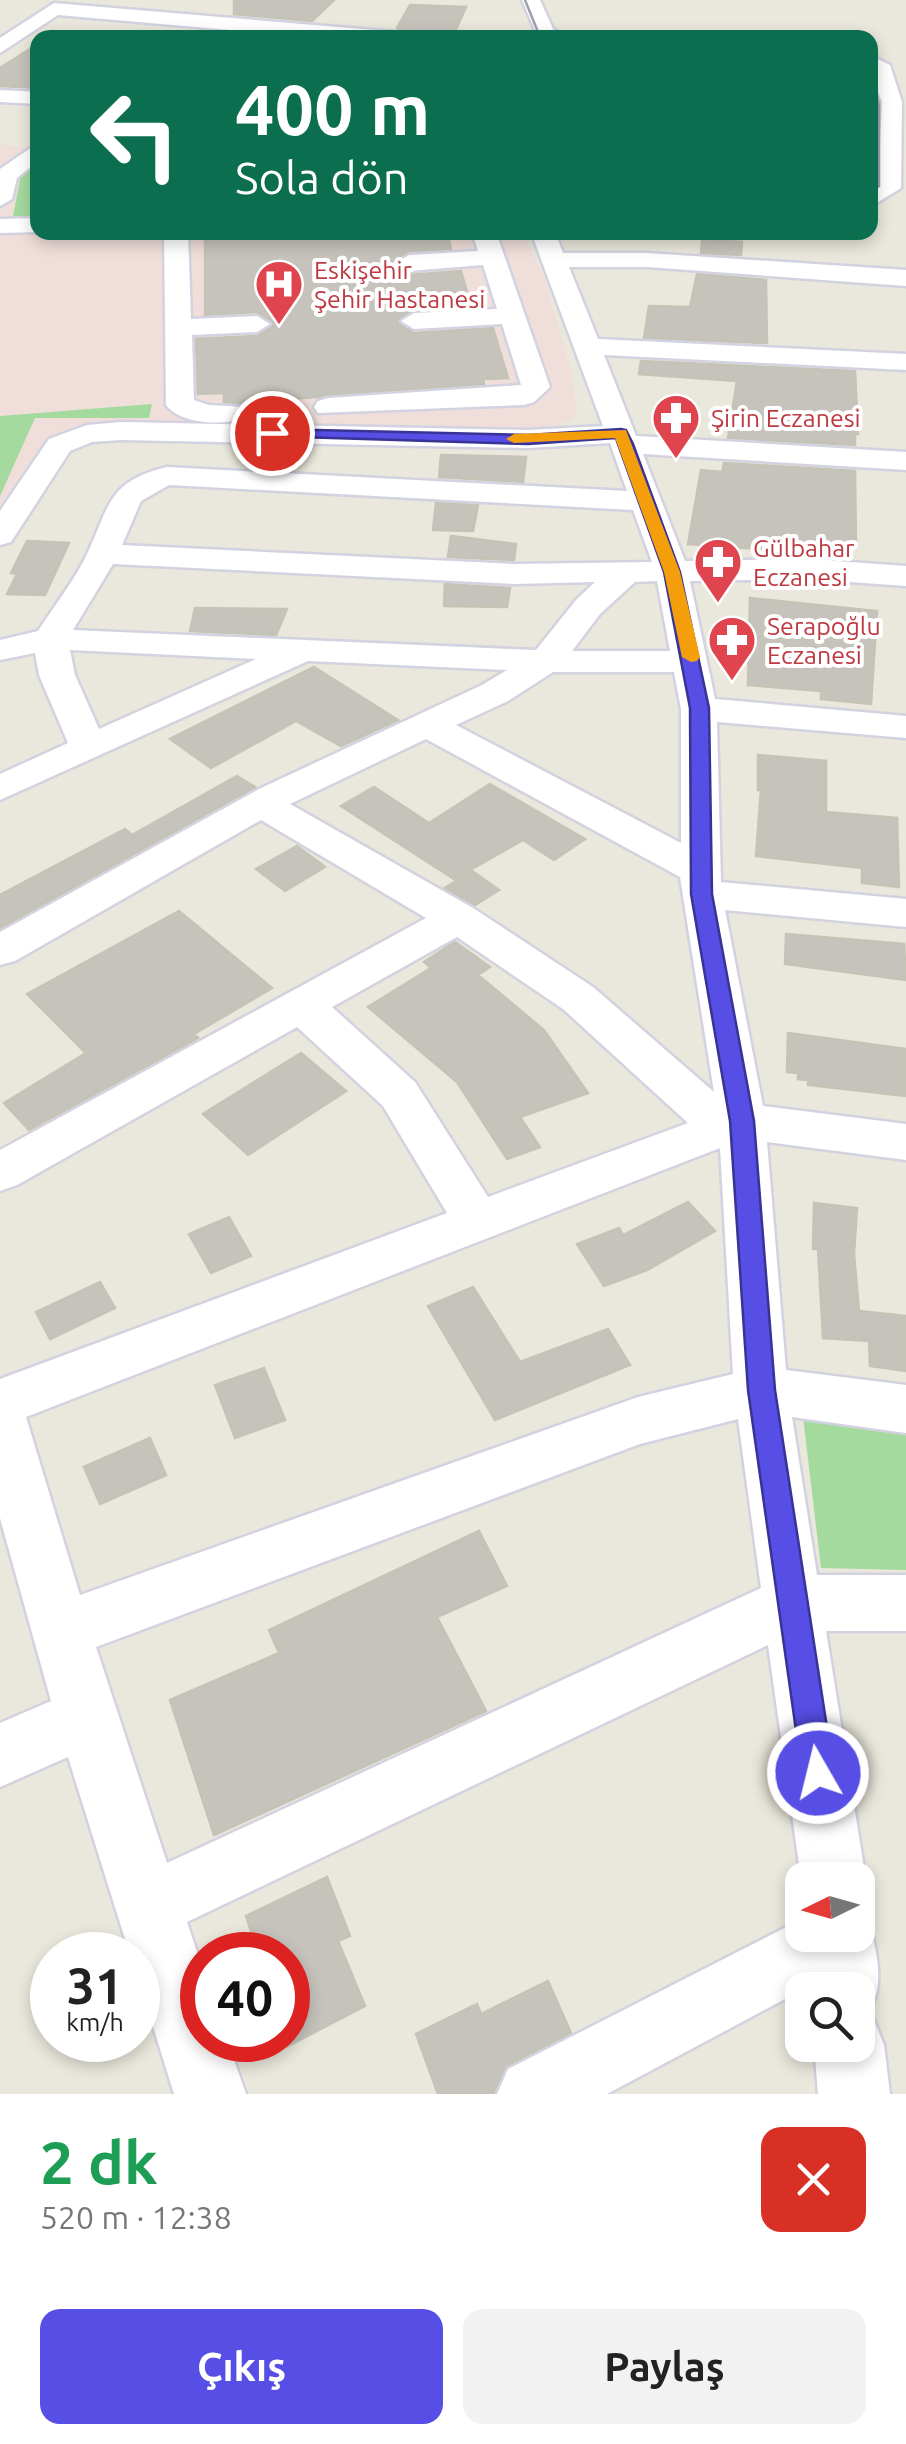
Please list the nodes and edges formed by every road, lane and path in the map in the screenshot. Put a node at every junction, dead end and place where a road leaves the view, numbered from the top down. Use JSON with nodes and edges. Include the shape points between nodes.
{"nodes":[{"id":1,"x":221,"y":0,"type":"edge"},
{"id":2,"x":531,"y":0,"type":"edge"},
{"id":3,"x":19,"y":10,"type":"dead end"},
{"id":4,"x":54,"y":10,"type":"junction"},
{"id":5,"x":334,"y":10,"type":"dead end"},
{"id":6,"x":196,"y":21,"type":"junction"},
{"id":7,"x":245,"y":30,"type":"edge"},
{"id":8,"x":310,"y":30,"type":"edge"},
{"id":9,"x":544,"y":30,"type":"edge"},
{"id":10,"x":4,"y":42,"type":"edge"},
{"id":11,"x":878,"y":65,"type":"edge"},
{"id":12,"x":0,"y":96,"type":"edge"},
{"id":13,"x":30,"y":98,"type":"edge"},
{"id":14,"x":0,"y":143,"type":"edge"},
{"id":15,"x":30,"y":148,"type":"edge"},
{"id":16,"x":898,"y":150,"type":"edge"},
{"id":17,"x":30,"y":154,"type":"edge"},
{"id":18,"x":6,"y":168,"type":"edge"},
{"id":19,"x":878,"y":196,"type":"edge"},
{"id":20,"x":0,"y":198,"type":"edge"},
{"id":21,"x":878,"y":203,"type":"edge"},
{"id":22,"x":906,"y":206,"type":"edge"},
{"id":23,"x":30,"y":224,"type":"edge"},
{"id":24,"x":0,"y":226,"type":"edge"},
{"id":25,"x":176,"y":240,"type":"edge"},
{"id":26,"x":488,"y":245,"type":"edge"},
{"id":27,"x":548,"y":246,"type":"edge"},
{"id":28,"x":410,"y":262,"type":"dead end"},
{"id":29,"x":906,"y":278,"type":"edge"},
{"id":30,"x":512,"y":316,"type":"junction"},
{"id":31,"x":414,"y":321,"type":"dead end"},
{"id":32,"x":257,"y":324,"type":"dead end"},
{"id":33,"x":178,"y":328,"type":"junction"},
{"id":34,"x":584,"y":346,"type":"junction"},
{"id":35,"x":906,"y":362,"type":"edge"},
{"id":36,"x":623,"y":439,"type":"junction"},
{"id":37,"x":906,"y":461,"type":"edge"},
{"id":38,"x":646,"y":500,"type":"junction"},
{"id":39,"x":0,"y":536,"type":"edge"},
{"id":40,"x":103,"y":554,"type":"junction"},
{"id":41,"x":672,"y":572,"type":"junction"},
{"id":42,"x":624,"y":573,"type":"junction"},
{"id":43,"x":906,"y":576,"type":"edge"},
{"id":44,"x":50,"y":638,"type":"junction"},
{"id":45,"x":309,"y":648,"type":"junction"},
{"id":46,"x":0,"y":650,"type":"edge"},
{"id":47,"x":546,"y":661,"type":"junction"},
{"id":48,"x":692,"y":662,"type":"junction"},
{"id":49,"x":700,"y":708,"type":"junction"},
{"id":50,"x":429,"y":726,"type":"junction"},
{"id":51,"x":906,"y":727,"type":"edge"},
{"id":52,"x":88,"y":745,"type":"junction"},
{"id":53,"x":0,"y":788,"type":"edge"},
{"id":54,"x":262,"y":804,"type":"junction"},
{"id":55,"x":702,"y":883,"type":"junction"},
{"id":56,"x":906,"y":913,"type":"edge"},
{"id":57,"x":458,"y":918,"type":"junction"},
{"id":58,"x":0,"y":952,"type":"edge"},
{"id":59,"x":300,"y":1004,"type":"junction"},
{"id":60,"x":733,"y":1124,"type":"junction"},
{"id":61,"x":906,"y":1142,"type":"edge"},
{"id":62,"x":0,"y":1172,"type":"edge"},
{"id":63,"x":478,"y":1222,"type":"junction"},
{"id":64,"x":761,"y":1390,"type":"junction"},
{"id":65,"x":0,"y":1403,"type":"edge"},
{"id":66,"x":906,"y":1409,"type":"edge"},
{"id":67,"x":0,"y":1419,"type":"edge"},
{"id":68,"x":793,"y":1603,"type":"junction"},
{"id":69,"x":906,"y":1603,"type":"edge"},
{"id":70,"x":61,"y":1632,"type":"junction"},
{"id":71,"x":86,"y":1717,"type":"junction"},
{"id":72,"x":0,"y":1756,"type":"edge"},
{"id":73,"x":830,"y":1862,"type":"edge"},
{"id":74,"x":148,"y":1906,"type":"junction"},
{"id":75,"x":809,"y":1952,"type":"edge"},
{"id":76,"x":851,"y":2062,"type":"edge"},
{"id":77,"x":210,"y":2094,"type":"edge"},
{"id":78,"x":534,"y":2094,"type":"edge"},
{"id":79,"x":854,"y":2094,"type":"edge"}],
"edges":[{"from":1,"to":6,"type":"street"},
{"from":2,"to":9,"type":"street"},
{"from":3,"to":4,"type":"street"},
{"from":4,"to":6,"type":"street"},
{"from":4,"to":10,"type":"street"},
{"from":5,"to":8,"type":"street"},
{"from":6,"to":7,"type":"street"},
{"from":11,"to":16,"type":"street","via":[[892,102]]},
{"from":12,"to":13,"type":"street"},
{"from":14,"to":15,"type":"street"},
{"from":16,"to":19,"type":"street","via":[[889,188]]},
{"from":17,"to":18,"type":"street"},
{"from":18,"to":20,"type":"street"},
{"from":21,"to":22,"type":"street"},
{"from":23,"to":24,"type":"street"},
{"from":25,"to":33,"type":"street"},
{"from":26,"to":28,"type":"street"},
{"from":26,"to":30,"type":"street"},
{"from":27,"to":29,"type":"street","via":[[647,260]]},
{"from":27,"to":34,"type":"street"},
{"from":30,"to":31,"type":"street"},
{"from":30,"to":33,"type":"street","via":[[536,387],[524,396],[206,414],[180,405]]},
{"from":32,"to":33,"type":"street"},
{"from":34,"to":35,"type":"street"},
{"from":34,"to":36,"type":"street"},
{"from":36,"to":37,"type":"street"},
{"from":36,"to":38,"type":"street"},
{"from":36,"to":39,"type":"street","via":[[87,434],[59,445]]},
{"from":38,"to":40,"type":"street","via":[[167,476],[142,482],[123,498]]},
{"from":38,"to":41,"type":"street"},
{"from":40,"to":42,"type":"street"},
{"from":40,"to":44,"type":"street"},
{"from":41,"to":42,"type":"street"},
{"from":41,"to":43,"type":"street"},
{"from":41,"to":48,"type":"street"},
{"from":42,"to":47,"type":"street","via":[[588,606]]},
{"from":44,"to":45,"type":"street"},
{"from":44,"to":46,"type":"street"},
{"from":44,"to":52,"type":"street","via":[[57,675]]},
{"from":45,"to":47,"type":"street"},
{"from":45,"to":52,"type":"street"},
{"from":47,"to":48,"type":"street"},
{"from":47,"to":50,"type":"street"},
{"from":48,"to":49,"type":"street"},
{"from":49,"to":51,"type":"street"},
{"from":49,"to":55,"type":"street"},
{"from":50,"to":54,"type":"street"},
{"from":50,"to":55,"type":"street"},
{"from":52,"to":53,"type":"street"},
{"from":54,"to":57,"type":"street"},
{"from":54,"to":58,"type":"street"},
{"from":55,"to":56,"type":"street"},
{"from":55,"to":60,"type":"street"},
{"from":57,"to":59,"type":"street"},
{"from":57,"to":60,"type":"street","via":[[578,998]]},
{"from":59,"to":62,"type":"street"},
{"from":59,"to":63,"type":"street","via":[[399,1094]]},
{"from":60,"to":61,"type":"street"},
{"from":60,"to":63,"type":"street"},
{"from":60,"to":64,"type":"street"},
{"from":63,"to":65,"type":"street"},
{"from":64,"to":66,"type":"street"},
{"from":64,"to":68,"type":"street"},
{"from":64,"to":70,"type":"street","via":[[638,1421]]},
{"from":67,"to":70,"type":"street"},
{"from":68,"to":69,"type":"street"},
{"from":68,"to":73,"type":"street"},
{"from":68,"to":74,"type":"street"},
{"from":70,"to":71,"type":"street"},
{"from":71,"to":72,"type":"street"},
{"from":71,"to":74,"type":"street"},
{"from":74,"to":77,"type":"street"},
{"from":75,"to":78,"type":"street"},
{"from":76,"to":79,"type":"street"}]}
